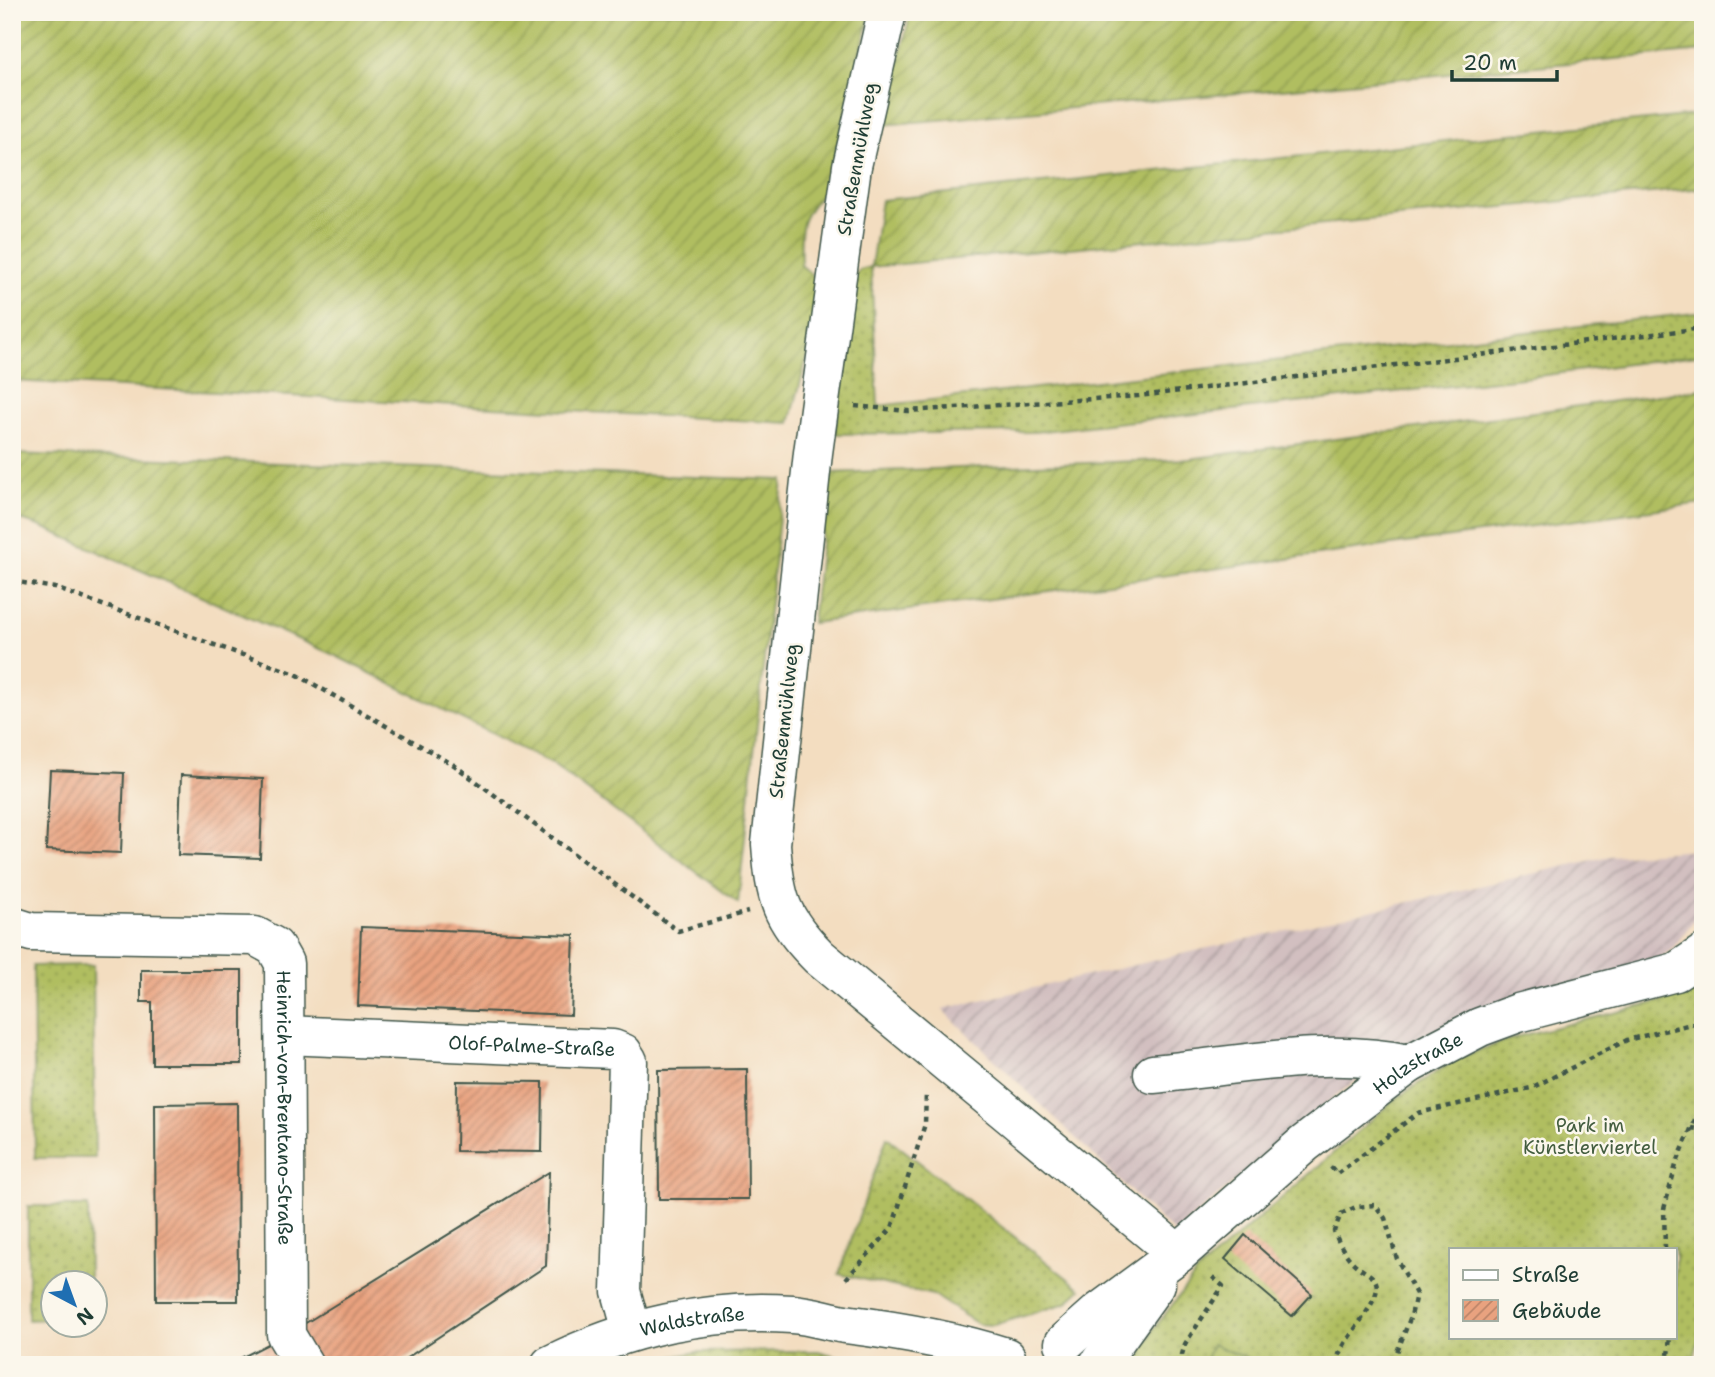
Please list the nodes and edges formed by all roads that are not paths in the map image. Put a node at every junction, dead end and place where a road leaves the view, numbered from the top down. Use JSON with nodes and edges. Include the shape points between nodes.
{"nodes":[{"id":1,"x":887,"y":12,"type":"edge"},
{"id":2,"x":12,"y":926,"type":"edge"},
{"id":3,"x":1703,"y":954,"type":"edge"},
{"id":4,"x":285,"y":1035,"type":"junction"},
{"id":5,"x":1409,"y":1064,"type":"junction"},
{"id":6,"x":1153,"y":1074,"type":"dead end"},
{"id":7,"x":1193,"y":1263,"type":"junction"},
{"id":8,"x":842,"y":1323,"type":"junction"},
{"id":9,"x":632,"y":1331,"type":"junction"},
{"id":10,"x":1076,"y":1354,"type":"edge"},
{"id":11,"x":1004,"y":1361,"type":"edge"},
{"id":12,"x":304,"y":1365,"type":"edge"},
{"id":13,"x":550,"y":1365,"type":"edge"},
{"id":14,"x":932,"y":1365,"type":"edge"},
{"id":15,"x":1098,"y":1365,"type":"edge"}],
"edges":[{"from":1,"to":7,"type":"street","name":"Straßenmühlweg","via":[[852,166],[820,410],[771,844],[779,904],[796,933],[819,957]]},
{"from":2,"to":4,"type":"street","name":"Heinrich-von-Brentano-Straße","via":[[31,932],[255,936],[275,947],[284,963]]},
{"from":3,"to":5,"type":"street","name":"Holzstraße","via":[[1676,972],[1480,1027]]},
{"from":4,"to":9,"type":"street","name":"Olof-Palme-Straße","via":[[613,1049],[623,1054],[628,1061],[621,1291]]},
{"from":4,"to":12,"type":"street","name":"Heinrich-von-Brentano-Straße","via":[[286,1335]]},
{"from":5,"to":6,"type":"street","via":[[1369,1056],[1332,1056]]},
{"from":5,"to":7,"type":"street","name":"Holzstraße","via":[[1304,1144]]},
{"from":7,"to":10,"type":"street","name":"Holzstraße","via":[[1099,1312]]},
{"from":7,"to":15,"type":"street","name":"Holzstraße"},
{"from":8,"to":9,"type":"street","name":"Waldstraße","via":[[794,1314],[749,1313]]},
{"from":8,"to":11,"type":"street","name":"Waldstraße","via":[[939,1337]]},
{"from":8,"to":14,"type":"street","name":"Waldstraße"},
{"from":9,"to":13,"type":"street","name":"Waldstraße"},
{"from":10,"to":11,"type":"street","via":[[1033,1341],[1018,1347]]}]}
